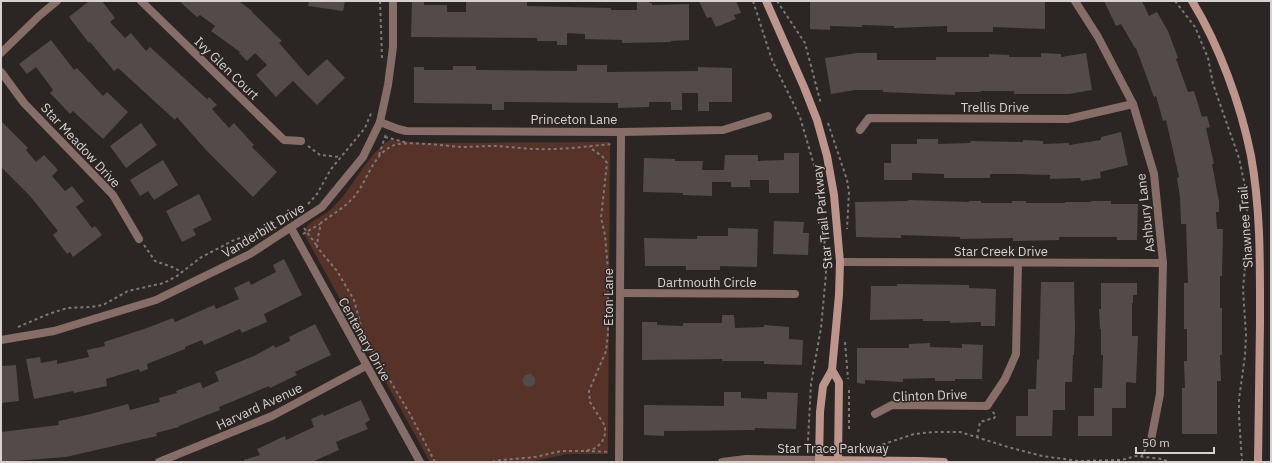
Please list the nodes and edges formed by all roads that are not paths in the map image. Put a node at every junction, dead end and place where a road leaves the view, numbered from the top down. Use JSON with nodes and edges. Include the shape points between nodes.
{"nodes":[{"id":1,"x":57,"y":1,"type":"edge"},
{"id":2,"x":141,"y":1,"type":"edge"},
{"id":3,"x":393,"y":1,"type":"edge"},
{"id":4,"x":766,"y":1,"type":"edge"},
{"id":5,"x":1075,"y":1,"type":"edge"},
{"id":6,"x":1192,"y":1,"type":"edge"},
{"id":7,"x":1,"y":53,"type":"edge"},
{"id":8,"x":1,"y":72,"type":"edge"},
{"id":9,"x":1133,"y":104,"type":"junction"},
{"id":10,"x":768,"y":116,"type":"dead end"},
{"id":11,"x":380,"y":122,"type":"junction"},
{"id":12,"x":860,"y":130,"type":"dead end"},
{"id":13,"x":621,"y":132,"type":"junction"},
{"id":14,"x":301,"y":141,"type":"road end"},
{"id":15,"x":291,"y":228,"type":"junction"},
{"id":16,"x":139,"y":239,"type":"road end"},
{"id":17,"x":840,"y":262,"type":"junction"},
{"id":18,"x":1018,"y":263,"type":"junction"},
{"id":19,"x":1163,"y":264,"type":"junction"},
{"id":20,"x":620,"y":293,"type":"junction"},
{"id":21,"x":795,"y":294,"type":"dead end"},
{"id":22,"x":1,"y":340,"type":"edge"},
{"id":23,"x":366,"y":366,"type":"junction"},
{"id":24,"x":832,"y":370,"type":"junction"},
{"id":25,"x":875,"y":414,"type":"dead end"},
{"id":26,"x":1151,"y":440,"type":"dead end"},
{"id":27,"x":819,"y":461,"type":"edge"},
{"id":28,"x":838,"y":461,"type":"edge"},
{"id":29,"x":159,"y":462,"type":"edge"},
{"id":30,"x":420,"y":462,"type":"edge"},
{"id":31,"x":619,"y":462,"type":"edge"},
{"id":32,"x":722,"y":462,"type":"edge"},
{"id":33,"x":944,"y":462,"type":"edge"},
{"id":34,"x":1258,"y":462,"type":"edge"}],
"edges":[{"from":1,"to":7,"type":"street"},
{"from":2,"to":14,"type":"street","name":"Ivy Glen Court","via":[[284,140]]},
{"from":3,"to":11,"type":"street","name":"Vanderbilt Drive","via":[[388,85]]},
{"from":4,"to":17,"type":"street","name":"Star Trail Parkway","via":[[804,87],[823,138],[832,182]]},
{"from":5,"to":9,"type":"street","name":"Ashbury Lane","via":[[1098,37]]},
{"from":6,"to":34,"type":"street","name":"Shawnee Trail","via":[[1221,60],[1237,102],[1251,156],[1260,262]]},
{"from":8,"to":16,"type":"street","name":"Star Meadow Drive","via":[[24,103],[113,195]]},
{"from":9,"to":12,"type":"street","name":"Trellis Drive","via":[[1068,119],[869,118]]},
{"from":9,"to":19,"type":"street","name":"Ashbury Lane","via":[[1154,174]]},
{"from":10,"to":13,"type":"street","name":"Princeton Lane","via":[[723,130]]},
{"from":11,"to":13,"type":"street","name":"Princeton Lane","via":[[406,131]]},
{"from":11,"to":15,"type":"street","name":"Vanderbilt Drive","via":[[363,157],[322,207]]},
{"from":13,"to":20,"type":"street","name":"Eton Lane"},
{"from":15,"to":22,"type":"street","name":"Vanderbilt Drive","via":[[250,254],[156,300],[54,331]]},
{"from":15,"to":23,"type":"street","name":"Centenary Drive"},
{"from":17,"to":18,"type":"street","name":"Star Creek Drive"},
{"from":17,"to":24,"type":"street","name":"Star Trail Parkway"},
{"from":18,"to":19,"type":"street","name":"Star Creek Drive"},
{"from":18,"to":25,"type":"street","name":"Clinton Drive","via":[[1016,354],[1005,379],[987,406],[892,406]]},
{"from":19,"to":26,"type":"street","name":"Ashbury Lane","via":[[1160,394]]},
{"from":20,"to":21,"type":"street","name":"Dartmouth Circle"},
{"from":20,"to":31,"type":"street","name":"Eton Lane"},
{"from":23,"to":29,"type":"street","name":"Harvard Avenue","via":[[272,416]]},
{"from":23,"to":30,"type":"street","name":"Centenary Drive"},
{"from":24,"to":27,"type":"street","name":"Star Trail Parkway","via":[[823,386]]},
{"from":24,"to":28,"type":"street","name":"Star Trail Parkway","via":[[839,382]]},
{"from":27,"to":28,"type":"street","name":"Star Trace Parkway"},
{"from":27,"to":32,"type":"street","name":"Star Trace Parkway","via":[[746,459]]},
{"from":28,"to":33,"type":"street","name":"Star Trace Parkway"}]}
